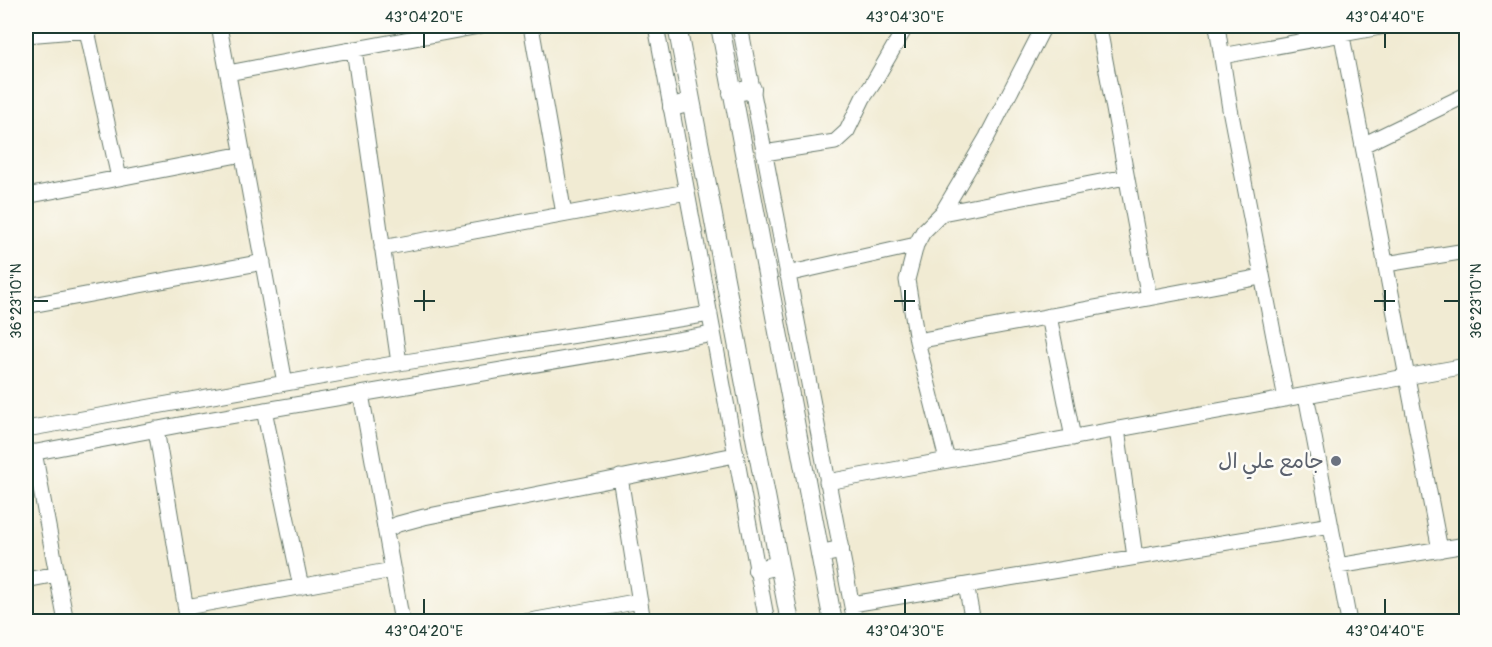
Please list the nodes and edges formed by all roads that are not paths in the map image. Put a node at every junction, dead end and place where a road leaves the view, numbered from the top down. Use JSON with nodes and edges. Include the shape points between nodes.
{"nodes":[{"id":1,"x":219,"y":26,"type":"edge"},
{"id":2,"x":479,"y":26,"type":"edge"},
{"id":3,"x":531,"y":26,"type":"edge"},
{"id":4,"x":656,"y":26,"type":"edge"},
{"id":5,"x":677,"y":26,"type":"edge"},
{"id":6,"x":720,"y":26,"type":"edge"},
{"id":7,"x":740,"y":26,"type":"edge"},
{"id":8,"x":906,"y":26,"type":"edge"},
{"id":9,"x":1044,"y":26,"type":"edge"},
{"id":10,"x":1102,"y":26,"type":"edge"},
{"id":11,"x":1217,"y":26,"type":"edge"},
{"id":12,"x":1386,"y":26,"type":"edge"},
{"id":13,"x":87,"y":28,"type":"edge"},
{"id":14,"x":1341,"y":30,"type":"edge"},
{"id":15,"x":26,"y":35,"type":"edge"},
{"id":16,"x":354,"y":49,"type":"junction"},
{"id":17,"x":1222,"y":56,"type":"junction"},
{"id":18,"x":228,"y":73,"type":"junction"},
{"id":19,"x":752,"y":89,"type":"junction"},
{"id":20,"x":732,"y":93,"type":"junction"},
{"id":21,"x":1467,"y":95,"type":"edge"},
{"id":22,"x":692,"y":102,"type":"junction"},
{"id":23,"x":672,"y":107,"type":"junction"},
{"id":24,"x":1363,"y":145,"type":"junction"},
{"id":25,"x":764,"y":153,"type":"junction"},
{"id":26,"x":243,"y":154,"type":"junction"},
{"id":27,"x":1126,"y":177,"type":"junction"},
{"id":28,"x":119,"y":178,"type":"junction"},
{"id":29,"x":687,"y":192,"type":"junction"},
{"id":30,"x":26,"y":196,"type":"edge"},
{"id":31,"x":942,"y":213,"type":"junction"},
{"id":32,"x":564,"y":214,"type":"junction"},
{"id":33,"x":916,"y":245,"type":"junction"},
{"id":34,"x":382,"y":248,"type":"junction"},
{"id":35,"x":1467,"y":251,"type":"edge"},
{"id":36,"x":263,"y":262,"type":"junction"},
{"id":37,"x":1386,"y":264,"type":"junction"},
{"id":38,"x":787,"y":274,"type":"junction"},
{"id":39,"x":1261,"y":277,"type":"junction"},
{"id":40,"x":1149,"y":298,"type":"junction"},
{"id":41,"x":26,"y":306,"type":"edge"},
{"id":42,"x":710,"y":314,"type":"junction"},
{"id":43,"x":1049,"y":316,"type":"junction"},
{"id":44,"x":713,"y":334,"type":"junction"},
{"id":45,"x":917,"y":341,"type":"junction"},
{"id":46,"x":399,"y":363,"type":"junction"},
{"id":47,"x":1467,"y":366,"type":"edge"},
{"id":48,"x":1407,"y":376,"type":"junction"},
{"id":49,"x":285,"y":383,"type":"junction"},
{"id":50,"x":361,"y":394,"type":"junction"},
{"id":51,"x":1306,"y":395,"type":"junction"},
{"id":52,"x":192,"y":399,"type":"junction"},
{"id":53,"x":1286,"y":399,"type":"junction"},
{"id":54,"x":264,"y":410,"type":"junction"},
{"id":55,"x":195,"y":422,"type":"junction"},
{"id":56,"x":26,"y":429,"type":"edge"},
{"id":57,"x":156,"y":429,"type":"junction"},
{"id":58,"x":1117,"y":429,"type":"junction"},
{"id":59,"x":1073,"y":438,"type":"junction"},
{"id":60,"x":30,"y":453,"type":"edge"},
{"id":61,"x":735,"y":455,"type":"junction"},
{"id":62,"x":947,"y":460,"type":"junction"},
{"id":63,"x":620,"y":477,"type":"junction"},
{"id":64,"x":827,"y":483,"type":"junction"},
{"id":65,"x":1331,"y":525,"type":"junction"},
{"id":66,"x":386,"y":530,"type":"junction"},
{"id":67,"x":1467,"y":545,"type":"edge"},
{"id":68,"x":840,"y":550,"type":"junction"},
{"id":69,"x":1440,"y":550,"type":"junction"},
{"id":70,"x":820,"y":554,"type":"junction"},
{"id":71,"x":1135,"y":557,"type":"junction"},
{"id":72,"x":779,"y":565,"type":"junction"},
{"id":73,"x":1338,"y":566,"type":"junction"},
{"id":74,"x":393,"y":570,"type":"junction"},
{"id":75,"x":757,"y":570,"type":"junction"},
{"id":76,"x":57,"y":574,"type":"junction"},
{"id":77,"x":26,"y":580,"type":"edge"},
{"id":78,"x":966,"y":585,"type":"junction"},
{"id":79,"x":301,"y":586,"type":"junction"},
{"id":80,"x":640,"y":601,"type":"junction"},
{"id":81,"x":852,"y":604,"type":"junction"},
{"id":82,"x":187,"y":614,"type":"edge"},
{"id":83,"x":66,"y":621,"type":"edge"},
{"id":84,"x":402,"y":621,"type":"edge"},
{"id":85,"x":525,"y":621,"type":"edge"},
{"id":86,"x":643,"y":621,"type":"edge"},
{"id":87,"x":767,"y":621,"type":"edge"},
{"id":88,"x":790,"y":621,"type":"edge"},
{"id":89,"x":832,"y":621,"type":"edge"},
{"id":90,"x":855,"y":621,"type":"edge"},
{"id":91,"x":973,"y":621,"type":"edge"},
{"id":92,"x":1349,"y":621,"type":"edge"}],
"edges":[{"from":1,"to":18,"type":"street"},
{"from":2,"to":16,"type":"street"},
{"from":3,"to":32,"type":"street"},
{"from":4,"to":23,"type":"street"},
{"from":5,"to":22,"type":"main road"},
{"from":6,"to":20,"type":"main road"},
{"from":7,"to":19,"type":"street"},
{"from":8,"to":25,"type":"street","via":[[847,131],[835,142]]},
{"from":9,"to":31,"type":"street","via":[[987,137]]},
{"from":10,"to":27,"type":"street"},
{"from":11,"to":17,"type":"street"},
{"from":12,"to":14,"type":"street"},
{"from":13,"to":15,"type":"street"},
{"from":13,"to":28,"type":"street"},
{"from":14,"to":17,"type":"street"},
{"from":14,"to":24,"type":"street"},
{"from":16,"to":18,"type":"street"},
{"from":16,"to":34,"type":"street"},
{"from":17,"to":39,"type":"street"},
{"from":18,"to":26,"type":"street"},
{"from":19,"to":20,"type":"main road"},
{"from":19,"to":25,"type":"street"},
{"from":20,"to":70,"type":"main road"},
{"from":21,"to":24,"type":"street"},
{"from":22,"to":23,"type":"main road"},
{"from":22,"to":72,"type":"main road"},
{"from":23,"to":29,"type":"street"},
{"from":24,"to":37,"type":"street"},
{"from":25,"to":38,"type":"street"},
{"from":26,"to":28,"type":"street"},
{"from":26,"to":36,"type":"street"},
{"from":27,"to":31,"type":"street"},
{"from":27,"to":40,"type":"street"},
{"from":28,"to":30,"type":"street"},
{"from":29,"to":32,"type":"street"},
{"from":29,"to":42,"type":"street"},
{"from":31,"to":33,"type":"street"},
{"from":32,"to":34,"type":"street"},
{"from":33,"to":38,"type":"street"},
{"from":33,"to":45,"type":"street","via":[[907,280]]},
{"from":34,"to":46,"type":"street"},
{"from":35,"to":37,"type":"street"},
{"from":36,"to":41,"type":"street"},
{"from":36,"to":49,"type":"street"},
{"from":37,"to":48,"type":"street"},
{"from":38,"to":64,"type":"street"},
{"from":39,"to":40,"type":"street"},
{"from":39,"to":53,"type":"street"},
{"from":40,"to":43,"type":"street"},
{"from":42,"to":44,"type":"street"},
{"from":42,"to":46,"type":"street"},
{"from":43,"to":45,"type":"street"},
{"from":43,"to":59,"type":"street"},
{"from":44,"to":50,"type":"street"},
{"from":44,"to":61,"type":"street"},
{"from":45,"to":62,"type":"street"},
{"from":46,"to":49,"type":"street"},
{"from":47,"to":48,"type":"street"},
{"from":48,"to":51,"type":"street"},
{"from":48,"to":69,"type":"street"},
{"from":49,"to":52,"type":"street"},
{"from":50,"to":54,"type":"street"},
{"from":50,"to":66,"type":"street"},
{"from":51,"to":53,"type":"street"},
{"from":51,"to":65,"type":"street"},
{"from":52,"to":55,"type":"street"},
{"from":52,"to":56,"type":"street"},
{"from":53,"to":58,"type":"street"},
{"from":54,"to":55,"type":"street"},
{"from":54,"to":79,"type":"street"},
{"from":55,"to":57,"type":"street"},
{"from":57,"to":60,"type":"street"},
{"from":57,"to":82,"type":"street"},
{"from":58,"to":59,"type":"street"},
{"from":58,"to":71,"type":"street"},
{"from":59,"to":62,"type":"street"},
{"from":60,"to":76,"type":"street"},
{"from":61,"to":63,"type":"street"},
{"from":61,"to":75,"type":"street"},
{"from":62,"to":64,"type":"street"},
{"from":63,"to":66,"type":"street","via":[[424,517]]},
{"from":63,"to":80,"type":"street"},
{"from":64,"to":68,"type":"street"},
{"from":65,"to":71,"type":"street"},
{"from":65,"to":73,"type":"street"},
{"from":66,"to":74,"type":"street"},
{"from":67,"to":69,"type":"street"},
{"from":68,"to":70,"type":"main road"},
{"from":68,"to":81,"type":"street"},
{"from":69,"to":73,"type":"street"},
{"from":70,"to":89,"type":"main road"},
{"from":71,"to":78,"type":"street"},
{"from":72,"to":75,"type":"main road"},
{"from":72,"to":88,"type":"main road"},
{"from":73,"to":92,"type":"street"},
{"from":74,"to":79,"type":"street"},
{"from":74,"to":84,"type":"street"},
{"from":75,"to":87,"type":"street"},
{"from":76,"to":77,"type":"street"},
{"from":76,"to":83,"type":"street"},
{"from":78,"to":81,"type":"street"},
{"from":78,"to":91,"type":"street"},
{"from":79,"to":82,"type":"street"},
{"from":80,"to":85,"type":"street"},
{"from":80,"to":86,"type":"street"},
{"from":81,"to":90,"type":"street"}]}
